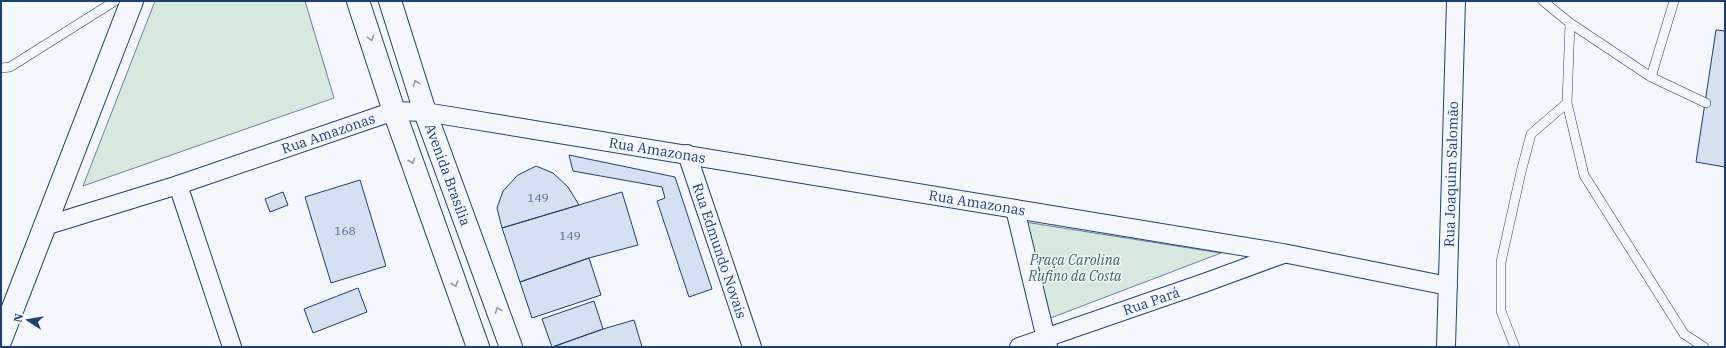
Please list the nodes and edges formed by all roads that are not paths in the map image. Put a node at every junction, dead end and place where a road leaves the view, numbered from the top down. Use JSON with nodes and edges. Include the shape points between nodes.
{"nodes":[{"id":1,"x":115,"y":1,"type":"edge"},
{"id":2,"x":132,"y":1,"type":"edge"},
{"id":3,"x":358,"y":1,"type":"edge"},
{"id":4,"x":390,"y":1,"type":"edge"},
{"id":5,"x":1456,"y":1,"type":"edge"},
{"id":6,"x":1543,"y":1,"type":"edge"},
{"id":7,"x":1674,"y":1,"type":"edge"},
{"id":8,"x":1570,"y":23,"type":"junction"},
{"id":9,"x":1,"y":68,"type":"edge"},
{"id":10,"x":1651,"y":77,"type":"junction"},
{"id":11,"x":1567,"y":103,"type":"junction"},
{"id":12,"x":1706,"y":103,"type":"dead end"},
{"id":13,"x":394,"y":111,"type":"junction"},
{"id":14,"x":426,"y":112,"type":"junction"},
{"id":15,"x":687,"y":154,"type":"junction"},
{"id":16,"x":178,"y":185,"type":"junction"},
{"id":17,"x":1015,"y":209,"type":"junction"},
{"id":18,"x":45,"y":226,"type":"junction"},
{"id":19,"x":1283,"y":253,"type":"junction"},
{"id":20,"x":1448,"y":286,"type":"junction"},
{"id":21,"x":1,"y":339,"type":"edge"},
{"id":22,"x":1047,"y":343,"type":"edge"},
{"id":23,"x":232,"y":347,"type":"edge"},
{"id":24,"x":478,"y":347,"type":"edge"},
{"id":25,"x":511,"y":347,"type":"edge"},
{"id":26,"x":752,"y":347,"type":"edge"},
{"id":27,"x":1019,"y":347,"type":"edge"},
{"id":28,"x":1446,"y":347,"type":"edge"},
{"id":29,"x":1515,"y":347,"type":"edge"},
{"id":30,"x":1704,"y":347,"type":"edge"}],
"edges":[{"from":1,"to":9,"type":"lane","via":[[10,67]]},
{"from":2,"to":18,"type":"main road"},
{"from":3,"to":13,"type":"main road","name":"Avenida Brasília","one_way":true},
{"from":14,"to":4,"type":"main road","name":"Avenida Brasília","one_way":true},
{"from":5,"to":20,"type":"street","name":"Rua Joaquim Salomão"},
{"from":6,"to":8,"type":"lane"},
{"from":7,"to":10,"type":"lane"},
{"from":8,"to":10,"type":"lane"},
{"from":8,"to":11,"type":"lane"},
{"from":10,"to":12,"type":"lane"},
{"from":11,"to":29,"type":"lane","via":[[1531,134],[1501,262],[1501,311]]},
{"from":11,"to":30,"type":"lane","via":[[1584,175],[1684,334]]},
{"from":13,"to":14,"type":"street","name":"Rua Amazonas"},
{"from":13,"to":16,"type":"street","name":"Rua Amazonas"},
{"from":13,"to":24,"type":"main road","name":"Avenida Brasília","one_way":true},
{"from":14,"to":15,"type":"street","name":"Rua Amazonas"},
{"from":25,"to":14,"type":"main road","name":"Avenida Brasília","one_way":true},
{"from":15,"to":17,"type":"street","name":"Rua Amazonas"},
{"from":15,"to":26,"type":"street","name":"Rua Edmundo Novais"},
{"from":16,"to":18,"type":"street","name":"Rua Amazonas"},
{"from":16,"to":23,"type":"street"},
{"from":17,"to":19,"type":"street","name":"Rua Amazonas"},
{"from":17,"to":22,"type":"street"},
{"from":18,"to":21,"type":"main road"},
{"from":19,"to":20,"type":"street","name":"Rua Amazonas"},
{"from":19,"to":22,"type":"street","name":"Rua Pará"},
{"from":20,"to":28,"type":"street","name":"Rua Joaquim Salomão"},
{"from":22,"to":27,"type":"street","name":"Rua Pará"}]}
